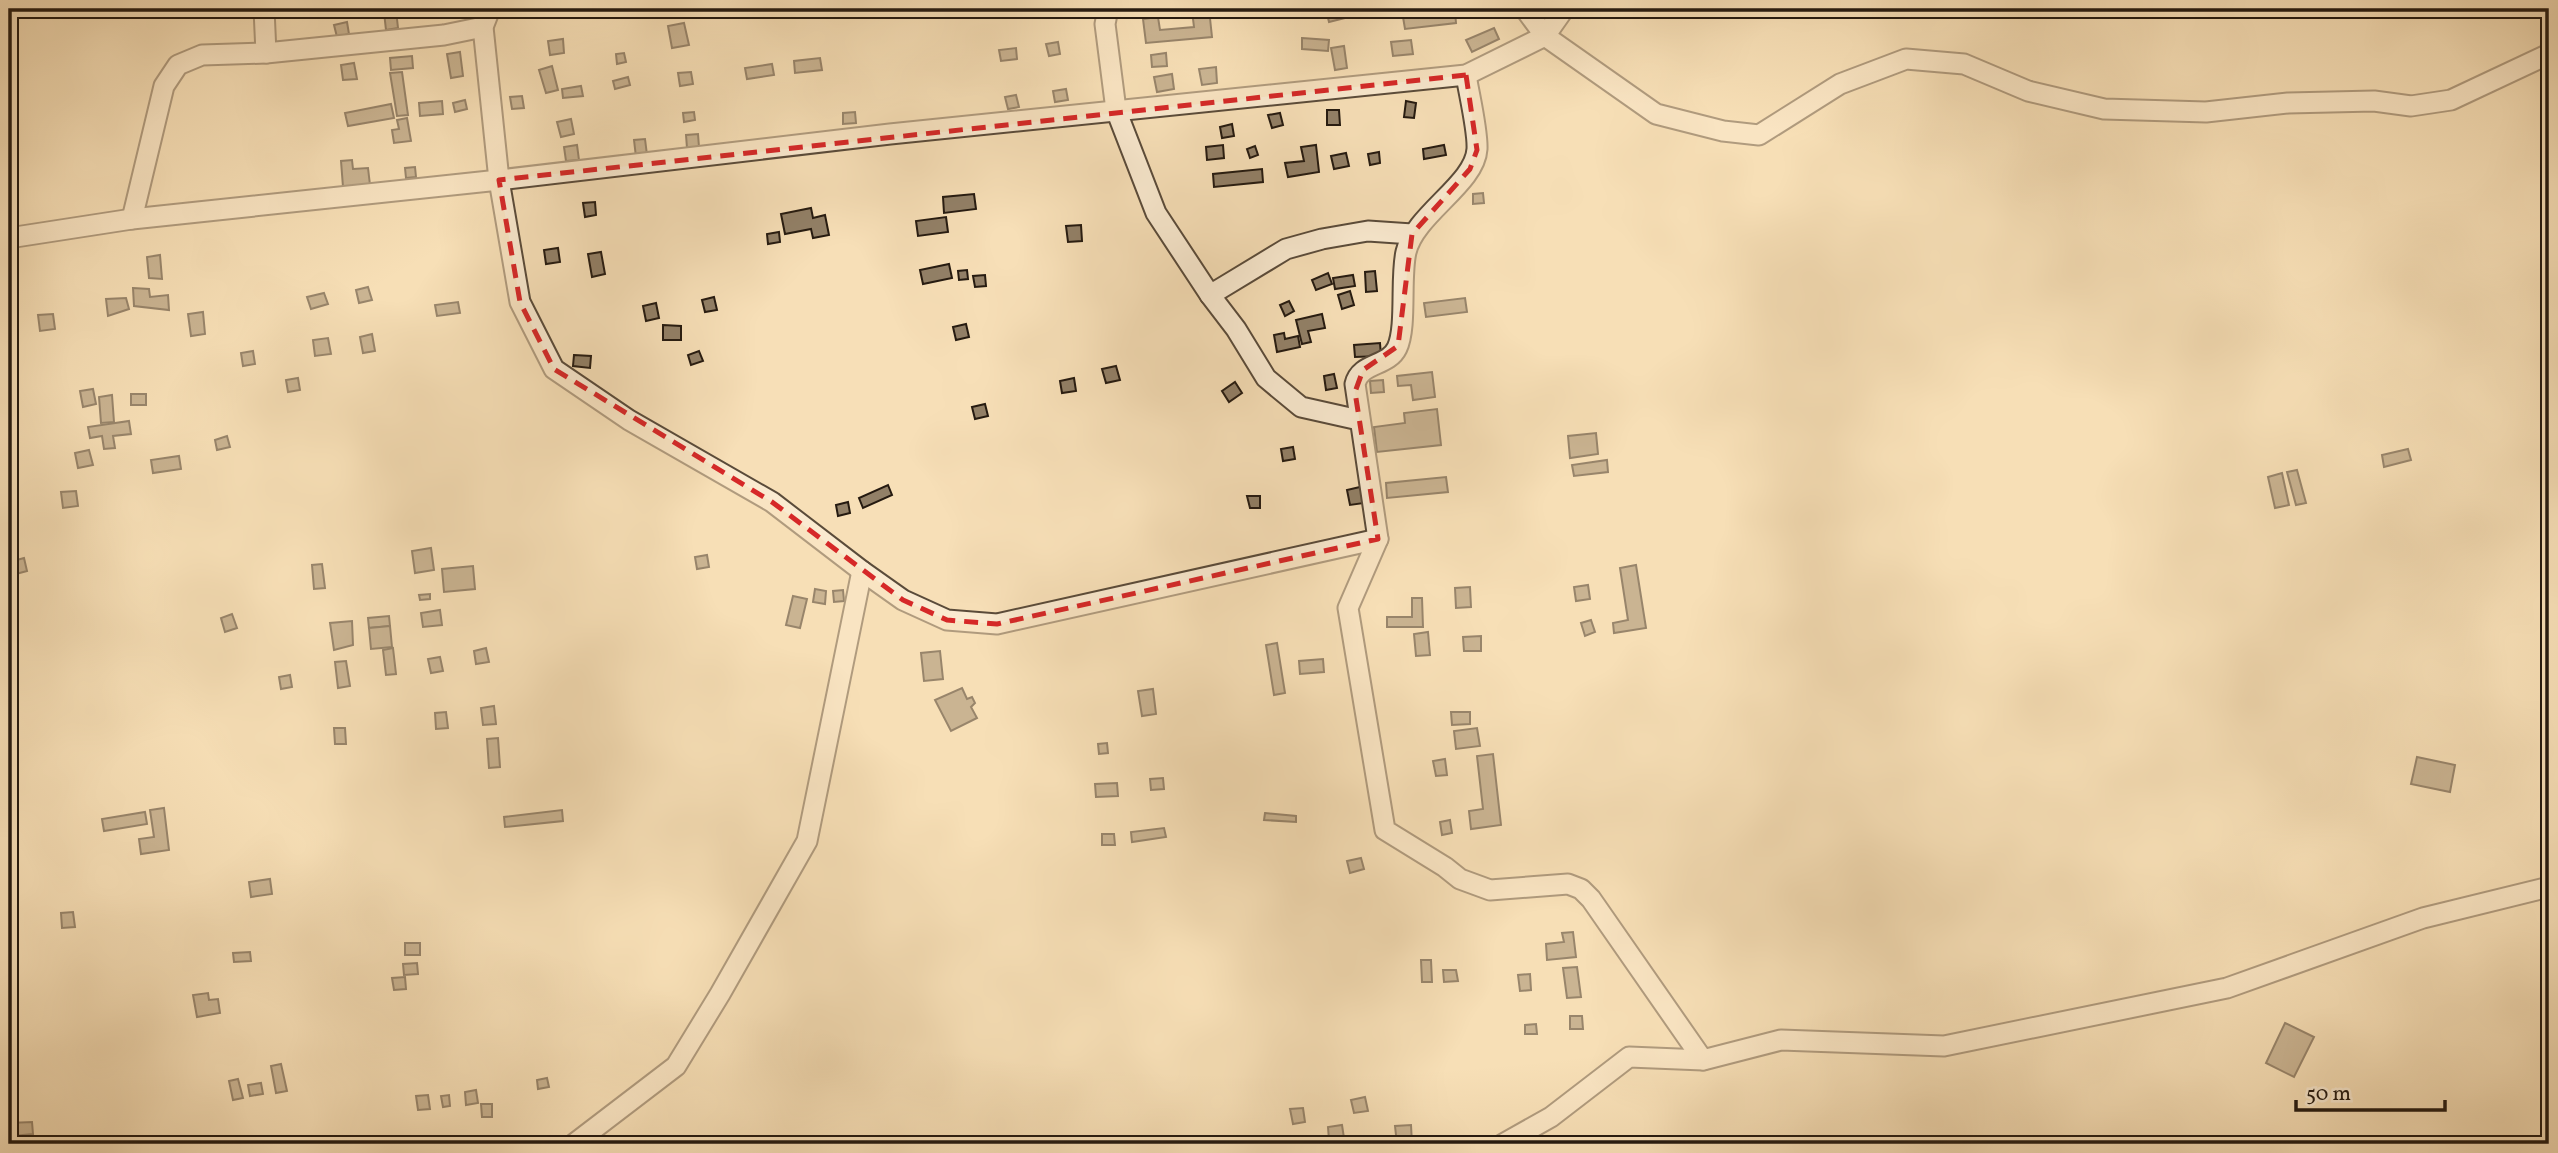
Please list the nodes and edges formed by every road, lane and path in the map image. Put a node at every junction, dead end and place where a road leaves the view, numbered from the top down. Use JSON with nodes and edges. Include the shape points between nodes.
{"nodes":[{"id":1,"x":264,"y":9,"type":"edge"},
{"id":2,"x":1108,"y":9,"type":"edge"},
{"id":3,"x":1525,"y":9,"type":"edge"},
{"id":4,"x":1564,"y":9,"type":"edge"},
{"id":5,"x":486,"y":18,"type":"edge"},
{"id":6,"x":1545,"y":36,"type":"junction"},
{"id":7,"x":266,"y":53,"type":"junction"},
{"id":8,"x":2549,"y":54,"type":"edge"},
{"id":9,"x":1466,"y":75,"type":"junction"},
{"id":10,"x":1116,"y":110,"type":"junction"},
{"id":11,"x":499,"y":180,"type":"junction"},
{"id":12,"x":132,"y":219,"type":"junction"},
{"id":13,"x":1412,"y":234,"type":"junction"},
{"id":14,"x":9,"y":238,"type":"edge"},
{"id":15,"x":1210,"y":295,"type":"junction"},
{"id":16,"x":1359,"y":420,"type":"junction"},
{"id":17,"x":1378,"y":539,"type":"junction"},
{"id":18,"x":862,"y":571,"type":"junction"},
{"id":19,"x":2549,"y":887,"type":"edge"},
{"id":20,"x":1703,"y":1060,"type":"junction"},
{"id":21,"x":574,"y":1144,"type":"edge"},
{"id":22,"x":1503,"y":1144,"type":"edge"}],
"edges":[{"from":1,"to":7,"type":"street"},
{"from":2,"to":10,"type":"street","via":[[1105,24]]},
{"from":3,"to":6,"type":"street"},
{"from":4,"to":6,"type":"street"},
{"from":5,"to":7,"type":"street","via":[[444,35]]},
{"from":5,"to":11,"type":"street"},
{"from":6,"to":8,"type":"street","via":[[1656,114],[1759,135],[1840,84],[1906,59],[1964,64],[2028,91],[2104,109],[2206,112],[2288,103],[2411,106],[2451,100]]},
{"from":6,"to":9,"type":"street"},
{"from":7,"to":12,"type":"street","via":[[202,55],[178,65],[164,86]]},
{"from":9,"to":10,"type":"street"},
{"from":9,"to":13,"type":"street","via":[[1477,150],[1470,169]]},
{"from":10,"to":11,"type":"street"},
{"from":10,"to":15,"type":"street","via":[[1156,213]]},
{"from":11,"to":12,"type":"street"},
{"from":11,"to":18,"type":"street","via":[[520,302],[554,369],[629,420],[772,502]]},
{"from":12,"to":14,"type":"street"},
{"from":13,"to":15,"type":"street","via":[[1368,231],[1286,249]]},
{"from":13,"to":16,"type":"street","via":[[1405,254],[1398,346],[1356,378]]},
{"from":15,"to":16,"type":"street","via":[[1266,378],[1301,407]]},
{"from":16,"to":17,"type":"street"},
{"from":17,"to":18,"type":"street","via":[[997,624],[947,620],[903,600]]},
{"from":17,"to":20,"type":"street","via":[[1348,608],[1385,830],[1460,879],[1490,890],[1568,884],[1581,890]]},
{"from":18,"to":21,"type":"street","via":[[807,841],[676,1066]]},
{"from":19,"to":20,"type":"street","via":[[2423,918],[2227,989],[1944,1046],[1781,1040]]},
{"from":20,"to":22,"type":"street","via":[[1629,1057],[1551,1117]]}]}
